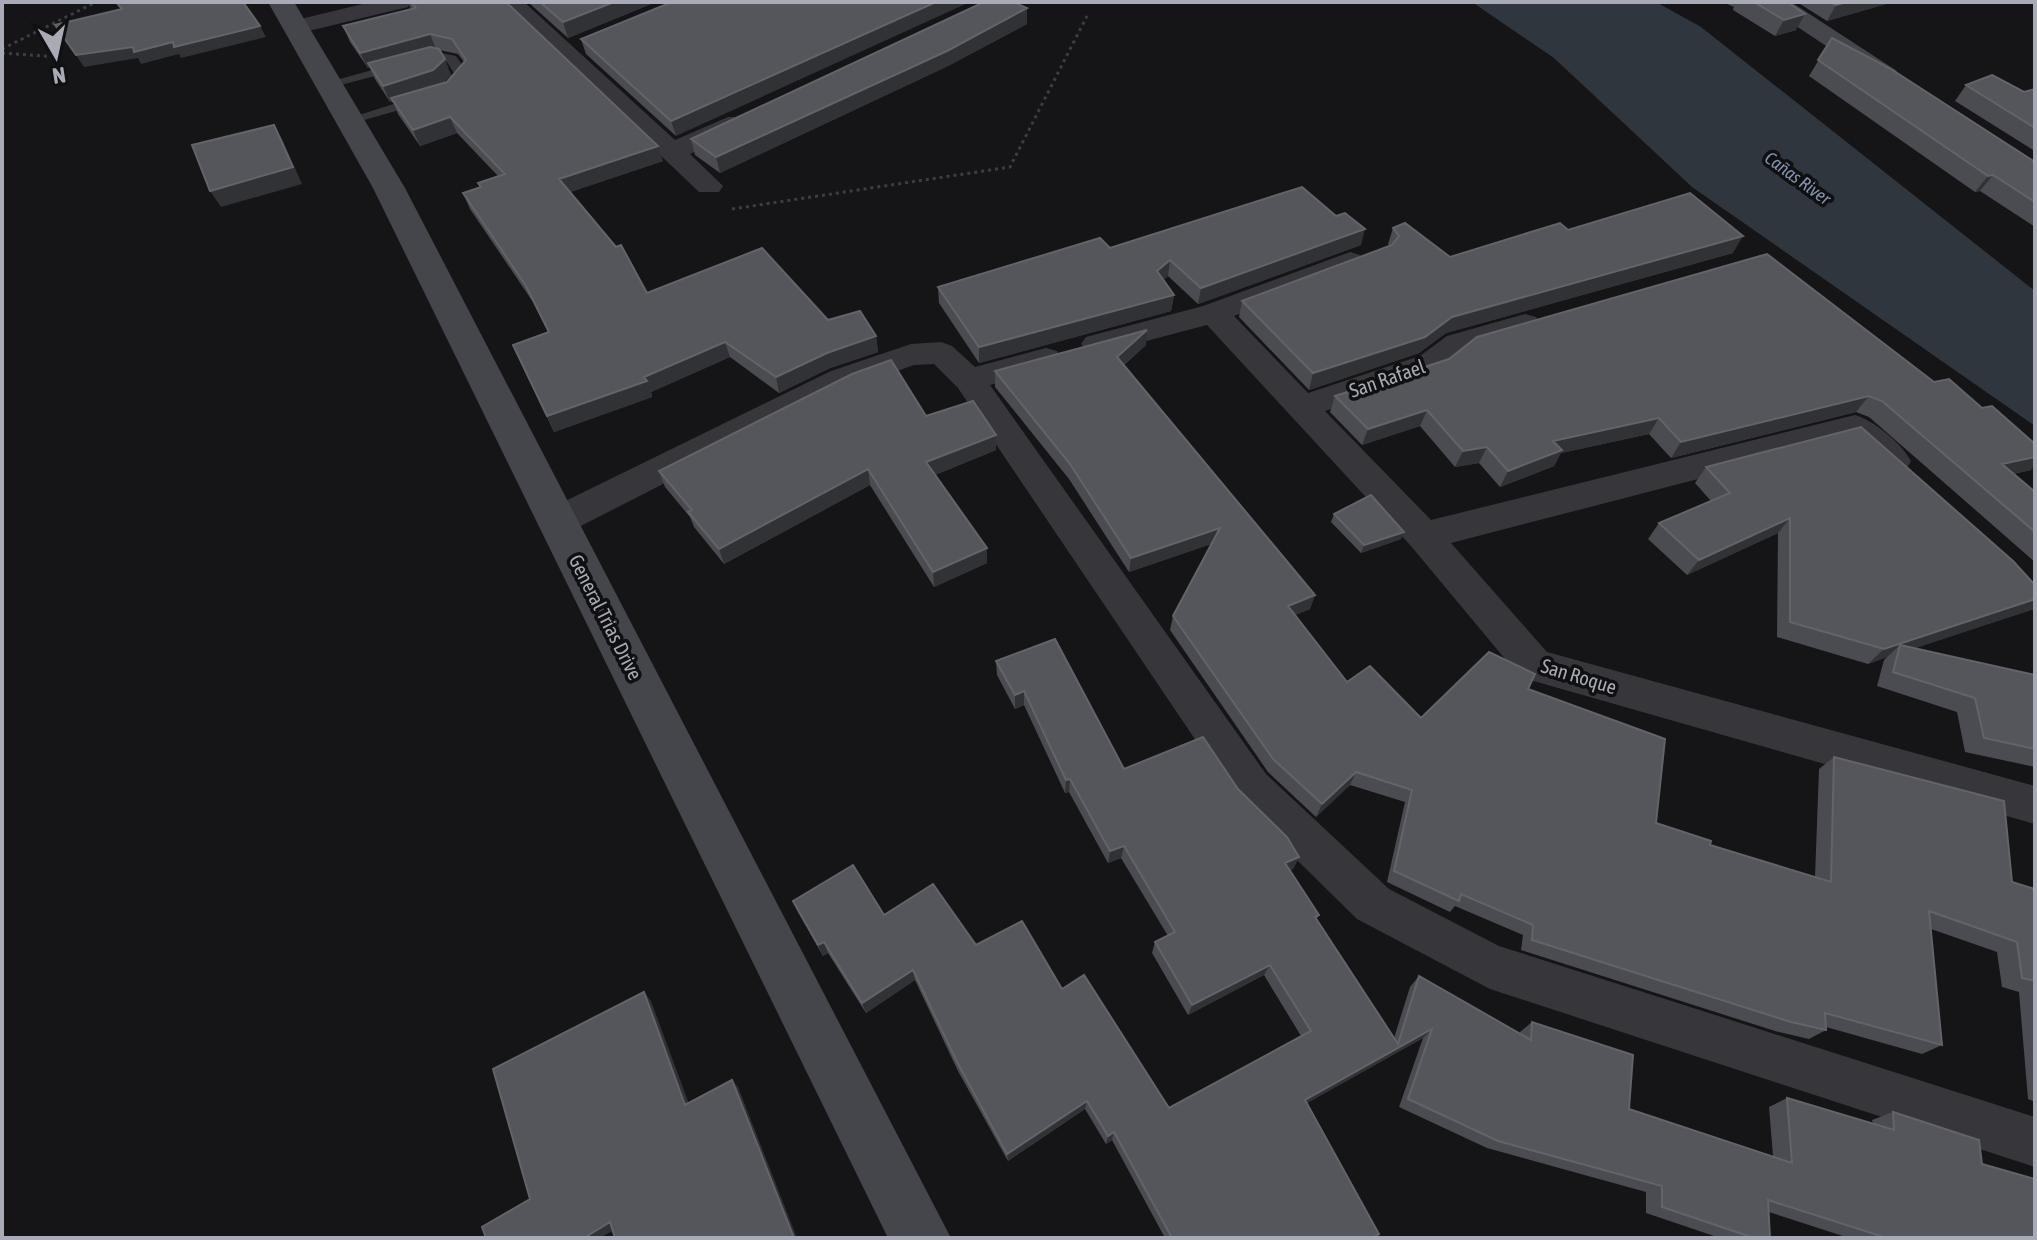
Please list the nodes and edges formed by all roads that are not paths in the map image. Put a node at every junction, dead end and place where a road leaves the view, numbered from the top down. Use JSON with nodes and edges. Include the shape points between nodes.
{"nodes":[{"id":1,"x":400,"y":2,"type":"edge"},
{"id":2,"x":511,"y":2,"type":"edge"},
{"id":3,"x":1773,"y":2,"type":"edge"},
{"id":4,"x":288,"y":14,"type":"edge"},
{"id":5,"x":590,"y":40,"type":"edge"},
{"id":6,"x":564,"y":51,"type":"junction"},
{"id":7,"x":1901,"y":82,"type":"edge"},
{"id":8,"x":339,"y":102,"type":"junction"},
{"id":9,"x":760,"y":112,"type":"edge"},
{"id":10,"x":674,"y":151,"type":"junction"},
{"id":11,"x":709,"y":186,"type":"road end"},
{"id":12,"x":1376,"y":252,"type":"edge"},
{"id":13,"x":1213,"y":313,"type":"junction"},
{"id":14,"x":1549,"y":317,"type":"edge"},
{"id":15,"x":969,"y":380,"type":"junction"},
{"id":16,"x":1301,"y":407,"type":"junction"},
{"id":17,"x":1915,"y":480,"type":"edge"},
{"id":18,"x":558,"y":521,"type":"junction"},
{"id":19,"x":1424,"y":536,"type":"junction"},
{"id":20,"x":2035,"y":805,"type":"edge"},
{"id":21,"x":2035,"y":1142,"type":"edge"},
{"id":22,"x":920,"y":1238,"type":"edge"}],
"edges":[{"from":1,"to":4,"type":"street"},
{"from":2,"to":6,"type":"street"},
{"from":3,"to":7,"type":"main road"},
{"from":4,"to":8,"type":"main road","name":"General Trias Drive"},
{"from":5,"to":6,"type":"street"},
{"from":6,"to":10,"type":"street"},
{"from":8,"to":8,"type":"lane","via":[[446,92],[462,75],[451,59],[437,56]]},
{"from":8,"to":18,"type":"main road","name":"General Trias Drive","via":[[389,188]]},
{"from":9,"to":10,"type":"street"},
{"from":10,"to":11,"type":"street"},
{"from":12,"to":13,"type":"street"},
{"from":13,"to":15,"type":"street"},
{"from":13,"to":16,"type":"street","name":"San Roque"},
{"from":14,"to":16,"type":"street","name":"San Rafael","via":[[1458,343],[1431,364]]},
{"from":15,"to":18,"type":"street","via":[[941,353],[911,355],[842,379]]},
{"from":15,"to":21,"type":"street","via":[[1251,787],[1373,904],[1490,966]]},
{"from":16,"to":19,"type":"street","name":"San Roque"},
{"from":17,"to":19,"type":"street","via":[[1855,427]]},
{"from":18,"to":22,"type":"main road","name":"General Trias Drive"},
{"from":19,"to":20,"type":"street","name":"San Roque","via":[[1534,665]]}]}
